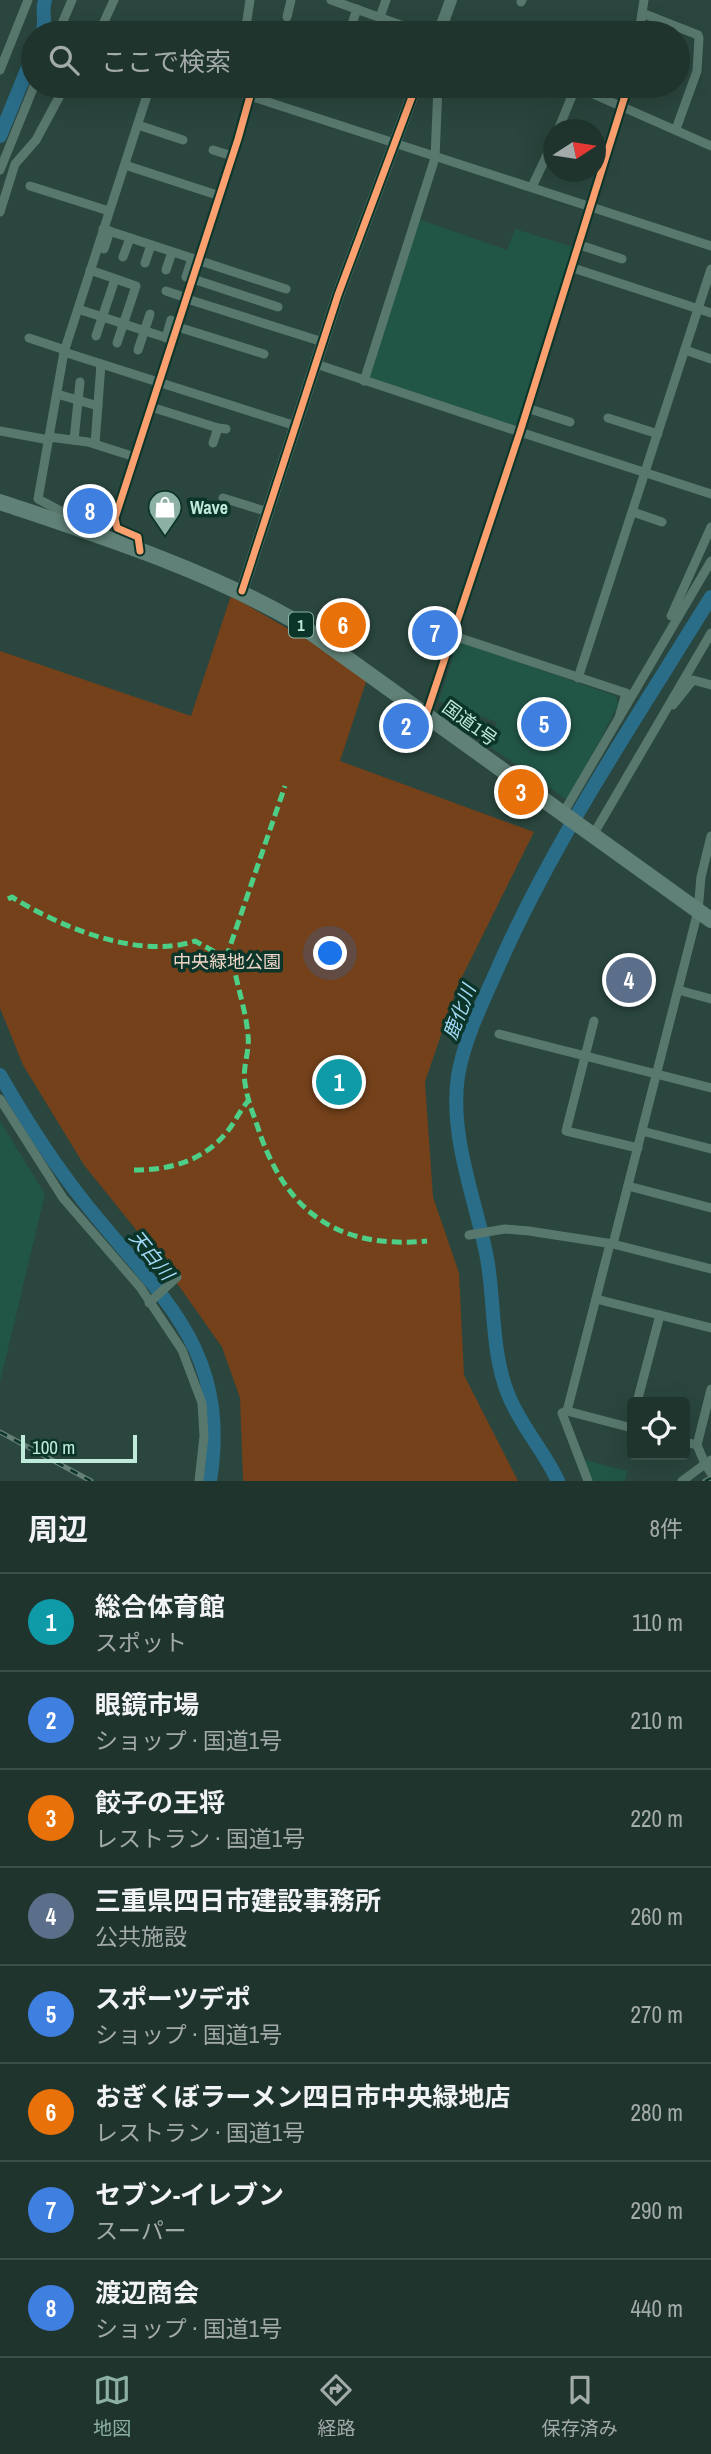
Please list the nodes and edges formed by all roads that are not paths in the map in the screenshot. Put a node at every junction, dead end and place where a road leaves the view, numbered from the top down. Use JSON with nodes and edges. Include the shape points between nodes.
{"nodes":[{"id":1,"x":29,"y":0,"type":"edge"},
{"id":2,"x":72,"y":0,"type":"edge"},
{"id":3,"x":114,"y":0,"type":"edge"},
{"id":4,"x":250,"y":0,"type":"edge"},
{"id":5,"x":291,"y":0,"type":"edge"},
{"id":6,"x":331,"y":0,"type":"edge"},
{"id":7,"x":386,"y":0,"type":"edge"},
{"id":8,"x":451,"y":0,"type":"edge"},
{"id":9,"x":644,"y":0,"type":"edge"},
{"id":10,"x":358,"y":9,"type":"junction"},
{"id":11,"x":642,"y":13,"type":"junction"},
{"id":12,"x":286,"y":17,"type":"dead end"},
{"id":13,"x":380,"y":17,"type":"junction"},
{"id":14,"x":63,"y":21,"type":"edge"},
{"id":15,"x":104,"y":21,"type":"edge"},
{"id":16,"x":244,"y":21,"type":"edge"},
{"id":17,"x":354,"y":21,"type":"edge"},
{"id":18,"x":391,"y":21,"type":"edge"},
{"id":19,"x":443,"y":21,"type":"edge"},
{"id":20,"x":641,"y":21,"type":"edge"},
{"id":21,"x":660,"y":21,"type":"edge"},
{"id":22,"x":690,"y":34,"type":"edge"},
{"id":23,"x":0,"y":69,"type":"edge"},
{"id":24,"x":690,"y":90,"type":"edge"},
{"id":25,"x":29,"y":98,"type":"edge"},
{"id":26,"x":59,"y":98,"type":"edge"},
{"id":27,"x":146,"y":98,"type":"edge"},
{"id":28,"x":248,"y":98,"type":"edge"},
{"id":29,"x":269,"y":98,"type":"edge"},
{"id":30,"x":411,"y":98,"type":"edge"},
{"id":31,"x":437,"y":98,"type":"edge"},
{"id":32,"x":571,"y":98,"type":"edge"},
{"id":33,"x":605,"y":98,"type":"edge"},
{"id":34,"x":626,"y":98,"type":"edge"},
{"id":35,"x":687,"y":98,"type":"edge"},
{"id":36,"x":624,"y":106,"type":"junction"},
{"id":37,"x":562,"y":119,"type":"edge"},
{"id":38,"x":138,"y":125,"type":"junction"},
{"id":39,"x":676,"y":129,"type":"junction"},
{"id":40,"x":183,"y":140,"type":"dead end"},
{"id":41,"x":393,"y":143,"type":"junction"},
{"id":42,"x":711,"y":146,"type":"edge"},
{"id":43,"x":213,"y":150,"type":"dead end"},
{"id":44,"x":233,"y":156,"type":"junction"},
{"id":45,"x":435,"y":156,"type":"junction"},
{"id":46,"x":543,"y":163,"type":"edge"},
{"id":47,"x":125,"y":165,"type":"junction"},
{"id":48,"x":0,"y":170,"type":"edge"},
{"id":49,"x":30,"y":186,"type":"dead end"},
{"id":50,"x":532,"y":187,"type":"junction"},
{"id":51,"x":220,"y":196,"type":"junction"},
{"id":52,"x":592,"y":207,"type":"junction"},
{"id":53,"x":109,"y":211,"type":"junction"},
{"id":54,"x":0,"y":212,"type":"edge"},
{"id":55,"x":107,"y":230,"type":"junction"},
{"id":56,"x":130,"y":238,"type":"junction"},
{"id":57,"x":580,"y":244,"type":"junction"},
{"id":58,"x":151,"y":245,"type":"junction"},
{"id":59,"x":711,"y":246,"type":"edge"},
{"id":60,"x":104,"y":249,"type":"dead end"},
{"id":61,"x":172,"y":251,"type":"junction"},
{"id":62,"x":123,"y":257,"type":"dead end"},
{"id":63,"x":195,"y":259,"type":"junction"},
{"id":64,"x":622,"y":259,"type":"dead end"},
{"id":65,"x":145,"y":263,"type":"dead end"},
{"id":66,"x":573,"y":268,"type":"junction"},
{"id":67,"x":711,"y":269,"type":"edge"},
{"id":68,"x":90,"y":270,"type":"junction"},
{"id":69,"x":166,"y":270,"type":"dead end"},
{"id":70,"x":190,"y":278,"type":"junction"},
{"id":71,"x":115,"y":279,"type":"junction"},
{"id":72,"x":286,"y":289,"type":"dead end"},
{"id":73,"x":166,"y":291,"type":"dead end"},
{"id":74,"x":187,"y":298,"type":"junction"},
{"id":75,"x":260,"y":301,"type":"junction"},
{"id":76,"x":278,"y":307,"type":"dead end"},
{"id":77,"x":78,"y":309,"type":"junction"},
{"id":78,"x":698,"y":309,"type":"junction"},
{"id":79,"x":711,"y":313,"type":"edge"},
{"id":80,"x":150,"y":314,"type":"dead end"},
{"id":81,"x":102,"y":317,"type":"junction"},
{"id":82,"x":254,"y":320,"type":"junction"},
{"id":83,"x":175,"y":323,"type":"junction"},
{"id":84,"x":123,"y":324,"type":"junction"},
{"id":85,"x":145,"y":331,"type":"junction"},
{"id":86,"x":96,"y":336,"type":"dead end"},
{"id":87,"x":29,"y":338,"type":"dead end"},
{"id":88,"x":170,"y":339,"type":"junction"},
{"id":89,"x":323,"y":342,"type":"junction"},
{"id":90,"x":117,"y":343,"type":"dead end"},
{"id":91,"x":138,"y":350,"type":"dead end"},
{"id":92,"x":64,"y":351,"type":"junction"},
{"id":93,"x":685,"y":351,"type":"junction"},
{"id":94,"x":264,"y":354,"type":"dead end"},
{"id":95,"x":711,"y":359,"type":"edge"},
{"id":96,"x":101,"y":364,"type":"junction"},
{"id":97,"x":316,"y":364,"type":"junction"},
{"id":98,"x":364,"y":381,"type":"junction"},
{"id":99,"x":80,"y":382,"type":"dead end"},
{"id":100,"x":159,"y":383,"type":"junction"},
{"id":101,"x":57,"y":394,"type":"junction"},
{"id":102,"x":78,"y":400,"type":"junction"},
{"id":103,"x":97,"y":406,"type":"junction"},
{"id":104,"x":151,"y":407,"type":"junction"},
{"id":105,"x":527,"y":408,"type":"junction"},
{"id":106,"x":608,"y":418,"type":"dead end"},
{"id":107,"x":569,"y":422,"type":"dead end"},
{"id":108,"x":296,"y":426,"type":"junction"},
{"id":109,"x":0,"y":431,"type":"edge"},
{"id":110,"x":520,"y":432,"type":"junction"},
{"id":111,"x":658,"y":434,"type":"junction"},
{"id":112,"x":49,"y":439,"type":"junction"},
{"id":113,"x":74,"y":440,"type":"junction"},
{"id":114,"x":213,"y":443,"type":"dead end"},
{"id":115,"x":95,"y":444,"type":"junction"},
{"id":116,"x":135,"y":457,"type":"junction"},
{"id":117,"x":645,"y":473,"type":"junction"},
{"id":118,"x":711,"y":494,"type":"edge"},
{"id":119,"x":223,"y":498,"type":"dead end"},
{"id":120,"x":1,"y":504,"type":"edge"},
{"id":121,"x":268,"y":512,"type":"junction"},
{"id":122,"x":633,"y":512,"type":"junction"},
{"id":123,"x":662,"y":522,"type":"dead end"},
{"id":124,"x":711,"y":527,"type":"edge"},
{"id":125,"x":78,"y":529,"type":"junction"},
{"id":126,"x":140,"y":551,"type":"junction"},
{"id":127,"x":711,"y":561,"type":"edge"},
{"id":128,"x":242,"y":591,"type":"junction"},
{"id":129,"x":671,"y":616,"type":"dead end"},
{"id":130,"x":711,"y":633,"type":"edge"},
{"id":131,"x":454,"y":636,"type":"junction"},
{"id":132,"x":578,"y":678,"type":"junction"},
{"id":133,"x":711,"y":685,"type":"edge"},
{"id":134,"x":667,"y":708,"type":"junction"},
{"id":135,"x":426,"y":715,"type":"junction"},
{"id":136,"x":618,"y":724,"type":"junction"},
{"id":137,"x":564,"y":816,"type":"junction"},
{"id":138,"x":593,"y":835,"type":"junction"},
{"id":139,"x":711,"y":836,"type":"edge"},
{"id":140,"x":707,"y":913,"type":"edge"},
{"id":141,"x":678,"y":990,"type":"junction"},
{"id":142,"x":711,"y":999,"type":"edge"},
{"id":143,"x":594,"y":1021,"type":"dead end"},
{"id":144,"x":499,"y":1034,"type":"dead end"},
{"id":145,"x":586,"y":1056,"type":"junction"},
{"id":146,"x":658,"y":1074,"type":"junction"},
{"id":147,"x":711,"y":1088,"type":"edge"},
{"id":148,"x":0,"y":1099,"type":"edge"},
{"id":149,"x":642,"y":1131,"type":"junction"},
{"id":150,"x":638,"y":1148,"type":"junction"},
{"id":151,"x":711,"y":1149,"type":"edge"},
{"id":152,"x":628,"y":1186,"type":"junction"},
{"id":153,"x":711,"y":1208,"type":"edge"},
{"id":154,"x":469,"y":1235,"type":"dead end"},
{"id":155,"x":611,"y":1244,"type":"junction"},
{"id":156,"x":711,"y":1269,"type":"edge"},
{"id":157,"x":175,"y":1280,"type":"dead end"},
{"id":158,"x":596,"y":1299,"type":"junction"},
{"id":159,"x":150,"y":1302,"type":"junction"},
{"id":160,"x":660,"y":1315,"type":"junction"},
{"id":161,"x":711,"y":1328,"type":"edge"},
{"id":162,"x":711,"y":1389,"type":"edge"},
{"id":163,"x":638,"y":1397,"type":"edge"},
{"id":164,"x":567,"y":1412,"type":"junction"},
{"id":165,"x":627,"y":1424,"type":"edge"},
{"id":166,"x":690,"y":1443,"type":"edge"},
{"id":167,"x":696,"y":1445,"type":"junction"},
{"id":168,"x":708,"y":1462,"type":"edge"},
{"id":169,"x":711,"y":1473,"type":"edge"},
{"id":170,"x":199,"y":1481,"type":"edge"},
{"id":171,"x":588,"y":1481,"type":"edge"},
{"id":172,"x":682,"y":1481,"type":"edge"}],
"edges":[{"from":1,"to":23,"type":"street"},
{"from":2,"to":14,"type":"street"},
{"from":3,"to":15,"type":"street"},
{"from":4,"to":16,"type":"street"},
{"from":5,"to":12,"type":"street"},
{"from":6,"to":10,"type":"street"},
{"from":7,"to":13,"type":"street"},
{"from":8,"to":19,"type":"street"},
{"from":9,"to":11,"type":"street"},
{"from":10,"to":13,"type":"street"},
{"from":10,"to":17,"type":"street"},
{"from":11,"to":20,"type":"street"},
{"from":11,"to":21,"type":"street"},
{"from":13,"to":18,"type":"street"},
{"from":22,"to":24,"type":"street","via":[[699,38],[697,71]]},
{"from":25,"to":48,"type":"street"},
{"from":26,"to":54,"type":"street","via":[[36,140],[11,172]]},
{"from":27,"to":38,"type":"street"},
{"from":28,"to":44,"type":"street"},
{"from":29,"to":41,"type":"street"},
{"from":30,"to":41,"type":"street"},
{"from":31,"to":45,"type":"street"},
{"from":32,"to":37,"type":"street"},
{"from":33,"to":36,"type":"street"},
{"from":34,"to":36,"type":"street"},
{"from":35,"to":39,"type":"street"},
{"from":36,"to":39,"type":"street"},
{"from":36,"to":52,"type":"street"},
{"from":38,"to":40,"type":"street"},
{"from":38,"to":47,"type":"street"},
{"from":39,"to":42,"type":"street"},
{"from":41,"to":45,"type":"street"},
{"from":41,"to":89,"type":"street"},
{"from":43,"to":44,"type":"street"},
{"from":44,"to":51,"type":"street"},
{"from":45,"to":50,"type":"street"},
{"from":45,"to":98,"type":"street"},
{"from":46,"to":50,"type":"street"},
{"from":47,"to":51,"type":"street"},
{"from":47,"to":53,"type":"street"},
{"from":49,"to":53,"type":"street"},
{"from":50,"to":52,"type":"street"},
{"from":51,"to":63,"type":"street"},
{"from":52,"to":57,"type":"street"},
{"from":52,"to":59,"type":"street"},
{"from":53,"to":55,"type":"street"},
{"from":55,"to":56,"type":"street"},
{"from":55,"to":60,"type":"street"},
{"from":55,"to":68,"type":"street"},
{"from":56,"to":58,"type":"street"},
{"from":56,"to":62,"type":"street"},
{"from":57,"to":64,"type":"street"},
{"from":57,"to":66,"type":"street"},
{"from":58,"to":61,"type":"street"},
{"from":58,"to":65,"type":"street"},
{"from":61,"to":63,"type":"street"},
{"from":61,"to":69,"type":"street"},
{"from":63,"to":70,"type":"street"},
{"from":63,"to":72,"type":"street"},
{"from":66,"to":78,"type":"street"},
{"from":66,"to":105,"type":"street"},
{"from":67,"to":78,"type":"street"},
{"from":68,"to":71,"type":"street"},
{"from":68,"to":77,"type":"street"},
{"from":70,"to":74,"type":"street"},
{"from":70,"to":75,"type":"street"},
{"from":71,"to":81,"type":"street"},
{"from":71,"to":84,"type":"street","via":[[136,286]]},
{"from":73,"to":74,"type":"street"},
{"from":74,"to":82,"type":"street"},
{"from":74,"to":83,"type":"street"},
{"from":75,"to":76,"type":"street"},
{"from":75,"to":82,"type":"street"},
{"from":77,"to":81,"type":"street"},
{"from":77,"to":92,"type":"street"},
{"from":78,"to":79,"type":"street"},
{"from":78,"to":93,"type":"street"},
{"from":80,"to":85,"type":"street"},
{"from":81,"to":84,"type":"street"},
{"from":81,"to":86,"type":"street"},
{"from":82,"to":89,"type":"street"},
{"from":83,"to":88,"type":"street"},
{"from":83,"to":94,"type":"street"},
{"from":84,"to":85,"type":"street"},
{"from":84,"to":90,"type":"street"},
{"from":85,"to":88,"type":"street"},
{"from":85,"to":91,"type":"street"},
{"from":87,"to":92,"type":"street"},
{"from":88,"to":100,"type":"street"},
{"from":89,"to":97,"type":"street"},
{"from":92,"to":96,"type":"street"},
{"from":92,"to":101,"type":"street"},
{"from":93,"to":95,"type":"street"},
{"from":93,"to":111,"type":"street"},
{"from":96,"to":100,"type":"street"},
{"from":96,"to":103,"type":"street"},
{"from":97,"to":98,"type":"street"},
{"from":97,"to":108,"type":"street"},
{"from":98,"to":110,"type":"street"},
{"from":99,"to":102,"type":"street"},
{"from":100,"to":104,"type":"street"},
{"from":100,"to":108,"type":"street"},
{"from":101,"to":102,"type":"street"},
{"from":101,"to":112,"type":"street"},
{"from":102,"to":103,"type":"street"},
{"from":102,"to":113,"type":"street"},
{"from":103,"to":115,"type":"street"},
{"from":104,"to":114,"type":"street","via":[[222,429]]},
{"from":104,"to":116,"type":"street"},
{"from":105,"to":107,"type":"street"},
{"from":105,"to":110,"type":"street"},
{"from":106,"to":111,"type":"street"},
{"from":108,"to":121,"type":"street"},
{"from":109,"to":112,"type":"street"},
{"from":110,"to":117,"type":"street"},
{"from":110,"to":131,"type":"street"},
{"from":111,"to":117,"type":"street"},
{"from":112,"to":113,"type":"street"},
{"from":112,"to":125,"type":"street","via":[[38,499],[72,517]]},
{"from":113,"to":115,"type":"street"},
{"from":115,"to":116,"type":"street"},
{"from":116,"to":126,"type":"street","via":[[114,523],[138,537]]},
{"from":117,"to":118,"type":"street"},
{"from":117,"to":122,"type":"street"},
{"from":119,"to":121,"type":"street"},
{"from":120,"to":125,"type":"highway","name":"国道1号","number":"1"},
{"from":121,"to":128,"type":"street"},
{"from":122,"to":123,"type":"street"},
{"from":122,"to":132,"type":"street"},
{"from":124,"to":129,"type":"street"},
{"from":125,"to":126,"type":"highway","name":"国道1号","number":"1"},
{"from":126,"to":128,"type":"highway","name":"国道1号","number":"1"},
{"from":127,"to":136,"type":"street"},
{"from":128,"to":135,"type":"highway","name":"国道1号","number":"1","via":[[322,639]]},
{"from":130,"to":134,"type":"street"},
{"from":131,"to":132,"type":"street"},
{"from":131,"to":135,"type":"street"},
{"from":132,"to":136,"type":"street","via":[[626,693]]},
{"from":133,"to":134,"type":"street","via":[[693,680]]},
{"from":134,"to":138,"type":"street"},
{"from":135,"to":137,"type":"highway","name":"国道1号","number":"1"},
{"from":136,"to":137,"type":"street"},
{"from":137,"to":138,"type":"highway","name":"国道1号","number":"1"},
{"from":138,"to":140,"type":"highway","name":"国道1号","number":"1"},
{"from":139,"to":140,"type":"street","via":[[701,877]]},
{"from":140,"to":141,"type":"street"},
{"from":141,"to":142,"type":"street"},
{"from":141,"to":146,"type":"street"},
{"from":143,"to":145,"type":"street"},
{"from":144,"to":145,"type":"street"},
{"from":145,"to":146,"type":"street"},
{"from":145,"to":150,"type":"street","via":[[566,1130]]},
{"from":146,"to":147,"type":"street"},
{"from":146,"to":149,"type":"street"},
{"from":148,"to":159,"type":"street","via":[[63,1198]]},
{"from":149,"to":150,"type":"street"},
{"from":149,"to":151,"type":"street"},
{"from":150,"to":152,"type":"street"},
{"from":152,"to":153,"type":"street"},
{"from":152,"to":155,"type":"street"},
{"from":154,"to":155,"type":"street","via":[[501,1230]]},
{"from":155,"to":156,"type":"street"},
{"from":155,"to":158,"type":"street"},
{"from":157,"to":159,"type":"street"},
{"from":158,"to":160,"type":"street"},
{"from":158,"to":164,"type":"street"},
{"from":159,"to":170,"type":"street","via":[[170,1328],[199,1391],[204,1436]]},
{"from":160,"to":161,"type":"street"},
{"from":160,"to":163,"type":"street"},
{"from":162,"to":167,"type":"street"},
{"from":164,"to":165,"type":"street"},
{"from":164,"to":171,"type":"street","via":[[562,1413]]},
{"from":166,"to":167,"type":"street"},
{"from":167,"to":168,"type":"street"},
{"from":168,"to":169,"type":"street"},
{"from":168,"to":172,"type":"street"}]}
